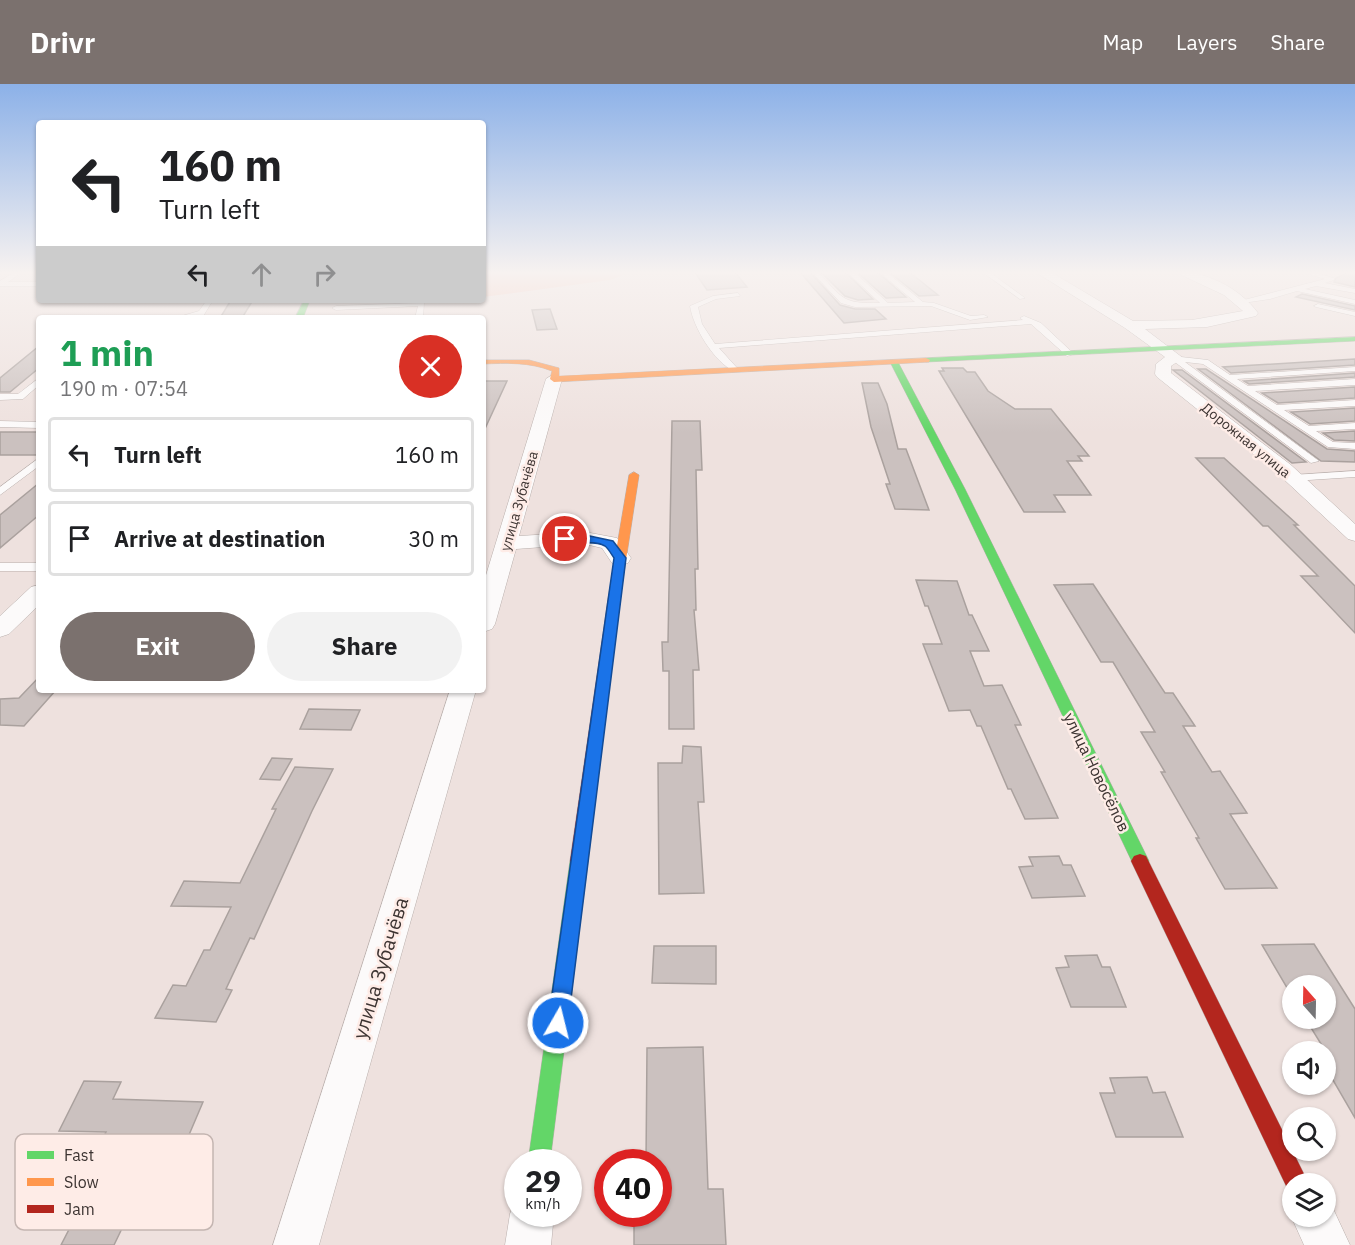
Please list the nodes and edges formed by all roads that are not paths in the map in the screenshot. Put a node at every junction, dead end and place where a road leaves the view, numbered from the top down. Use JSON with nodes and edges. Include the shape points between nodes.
{"nodes":[{"id":1,"x":700,"y":325,"type":"edge"},
{"id":2,"x":990,"y":325,"type":"edge"},
{"id":3,"x":1036,"y":325,"type":"edge"},
{"id":4,"x":1130,"y":325,"type":"edge"},
{"id":5,"x":1136,"y":325,"type":"edge"},
{"id":6,"x":1172,"y":325,"type":"edge"},
{"id":7,"x":1354,"y":340,"type":"edge"},
{"id":8,"x":713,"y":346,"type":"junction"},
{"id":9,"x":1169,"y":353,"type":"junction"},
{"id":10,"x":1070,"y":354,"type":"junction"},
{"id":11,"x":486,"y":362,"type":"edge"},
{"id":12,"x":894,"y":362,"type":"junction"},
{"id":13,"x":734,"y":369,"type":"junction"},
{"id":14,"x":1355,"y":369,"type":"edge"},
{"id":15,"x":1230,"y":377,"type":"junction"},
{"id":16,"x":554,"y":379,"type":"junction"},
{"id":17,"x":1355,"y":382,"type":"edge"},
{"id":18,"x":36,"y":383,"type":"edge"},
{"id":19,"x":1248,"y":389,"type":"junction"},
{"id":20,"x":20,"y":396,"type":"junction"},
{"id":21,"x":0,"y":397,"type":"edge"},
{"id":22,"x":0,"y":402,"type":"edge"},
{"id":23,"x":1355,"y":403,"type":"edge"},
{"id":24,"x":1274,"y":408,"type":"junction"},
{"id":25,"x":0,"y":424,"type":"edge"},
{"id":26,"x":36,"y":425,"type":"edge"},
{"id":27,"x":1355,"y":426,"type":"edge"},
{"id":28,"x":1308,"y":429,"type":"junction"},
{"id":29,"x":1318,"y":436,"type":"junction"},
{"id":30,"x":1282,"y":438,"type":"junction"},
{"id":31,"x":1355,"y":446,"type":"edge"},
{"id":32,"x":1314,"y":461,"type":"dead end"},
{"id":33,"x":36,"y":463,"type":"edge"},
{"id":34,"x":1355,"y":474,"type":"edge"},
{"id":35,"x":634,"y":475,"type":"dead end"},
{"id":36,"x":1293,"y":478,"type":"junction"},
{"id":37,"x":0,"y":492,"type":"edge"},
{"id":38,"x":1355,"y":536,"type":"edge"},
{"id":39,"x":507,"y":543,"type":"junction"},
{"id":40,"x":620,"y":558,"type":"junction"},
{"id":41,"x":0,"y":567,"type":"edge"},
{"id":42,"x":36,"y":567,"type":"edge"},
{"id":43,"x":36,"y":595,"type":"edge"},
{"id":44,"x":486,"y":614,"type":"edge"},
{"id":45,"x":0,"y":629,"type":"edge"},
{"id":46,"x":462,"y":693,"type":"edge"},
{"id":47,"x":541,"y":1149,"type":"edge"},
{"id":48,"x":1292,"y":1173,"type":"edge"},
{"id":49,"x":530,"y":1227,"type":"edge"},
{"id":50,"x":1318,"y":1227,"type":"edge"},
{"id":51,"x":296,"y":1245,"type":"edge"},
{"id":52,"x":528,"y":1245,"type":"edge"},
{"id":53,"x":1327,"y":1245,"type":"edge"}],
"edges":[{"from":1,"to":8,"type":"lane"},
{"from":2,"to":8,"type":"lane"},
{"from":3,"to":10,"type":"lane"},
{"from":4,"to":9,"type":"street"},
{"from":5,"to":6,"type":"street"},
{"from":7,"to":9,"type":"street"},
{"from":8,"to":13,"type":"lane"},
{"from":9,"to":10,"type":"street"},
{"from":9,"to":15,"type":"lane","via":[[1205,362]]},
{"from":9,"to":30,"type":"lane"},
{"from":9,"to":36,"type":"street","name":"Дорожная улица","via":[[1163,374]]},
{"from":10,"to":12,"type":"street"},
{"from":11,"to":16,"type":"street","via":[[513,360],[547,365],[556,370]]},
{"from":12,"to":13,"type":"street"},
{"from":12,"to":48,"type":"street","name":"улица Новосёлов","via":[[960,489]]},
{"from":13,"to":16,"type":"street"},
{"from":14,"to":15,"type":"lane"},
{"from":15,"to":19,"type":"lane"},
{"from":16,"to":39,"type":"street","name":"улица Зубачёва"},
{"from":17,"to":19,"type":"lane"},
{"from":18,"to":20,"type":"lane"},
{"from":19,"to":24,"type":"lane"},
{"from":20,"to":21,"type":"lane"},
{"from":20,"to":22,"type":"lane"},
{"from":23,"to":24,"type":"lane"},
{"from":24,"to":28,"type":"lane"},
{"from":25,"to":26,"type":"lane"},
{"from":27,"to":28,"type":"lane"},
{"from":28,"to":29,"type":"lane"},
{"from":29,"to":30,"type":"lane"},
{"from":29,"to":31,"type":"lane","via":[[1332,445]]},
{"from":30,"to":32,"type":"lane"},
{"from":33,"to":37,"type":"lane"},
{"from":34,"to":36,"type":"lane"},
{"from":35,"to":40,"type":"street"},
{"from":36,"to":38,"type":"street","name":"Дорожная улица"},
{"from":39,"to":40,"type":"street","via":[[585,538],[609,543]]},
{"from":39,"to":44,"type":"street","name":"улица Зубачёва"},
{"from":40,"to":47,"type":"street"},
{"from":41,"to":42,"type":"lane"},
{"from":43,"to":45,"type":"street"},
{"from":46,"to":51,"type":"street","name":"улица Зубачёва"},
{"from":49,"to":52,"type":"street"},
{"from":50,"to":53,"type":"street"}]}
